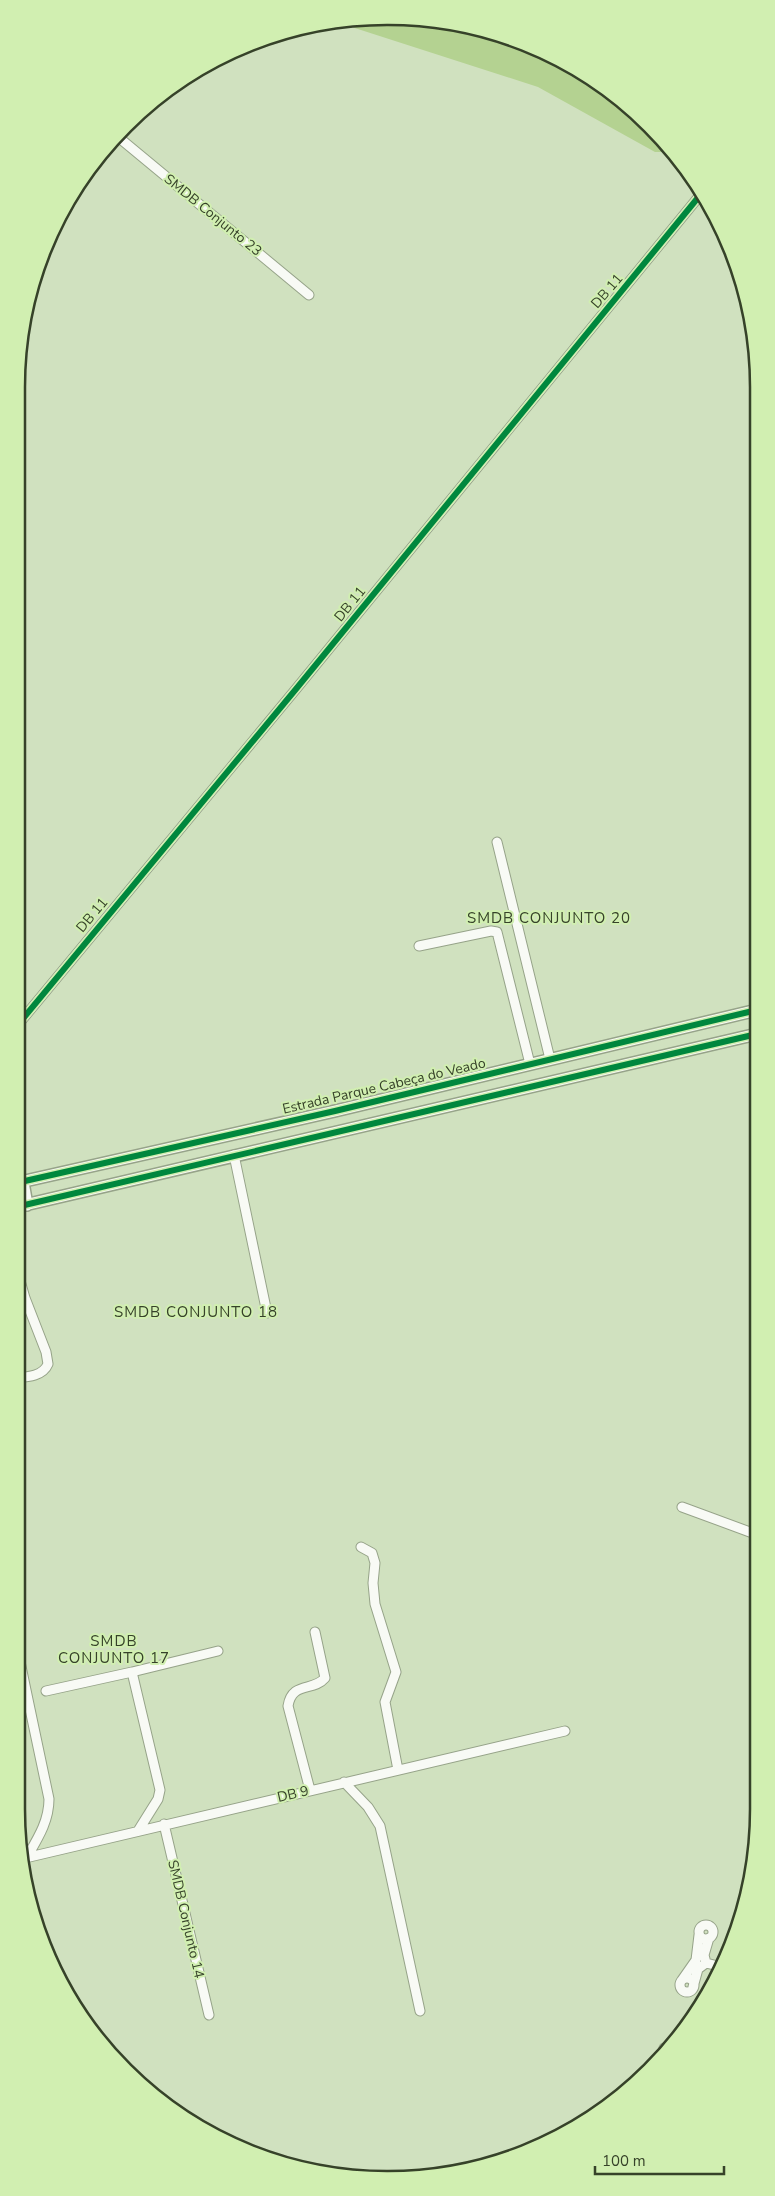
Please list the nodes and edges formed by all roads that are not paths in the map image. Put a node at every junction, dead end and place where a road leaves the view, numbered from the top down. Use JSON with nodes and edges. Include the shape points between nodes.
{"nodes":[{"id":1,"x":122,"y":141,"type":"edge"},
{"id":2,"x":697,"y":199,"type":"edge"},
{"id":3,"x":309,"y":295,"type":"dead end"},
{"id":4,"x":497,"y":842,"type":"dead end"},
{"id":5,"x":419,"y":946,"type":"dead end"},
{"id":6,"x":750,"y":1012,"type":"edge"},
{"id":7,"x":25,"y":1016,"type":"edge"},
{"id":8,"x":750,"y":1036,"type":"edge"},
{"id":9,"x":550,"y":1059,"type":"junction"},
{"id":10,"x":530,"y":1064,"type":"junction"},
{"id":11,"x":234,"y":1155,"type":"junction"},
{"id":12,"x":25,"y":1181,"type":"edge"},
{"id":13,"x":25,"y":1205,"type":"edge"},
{"id":14,"x":25,"y":1307,"type":"edge"},
{"id":15,"x":267,"y":1313,"type":"dead end"},
{"id":16,"x":25,"y":1377,"type":"edge"},
{"id":17,"x":682,"y":1507,"type":"dead end"},
{"id":18,"x":750,"y":1532,"type":"edge"},
{"id":19,"x":361,"y":1547,"type":"dead end"},
{"id":20,"x":315,"y":1632,"type":"dead end"},
{"id":21,"x":218,"y":1651,"type":"dead end"},
{"id":22,"x":132,"y":1672,"type":"junction"},
{"id":23,"x":25,"y":1685,"type":"edge"},
{"id":24,"x":46,"y":1691,"type":"dead end"},
{"id":25,"x":565,"y":1731,"type":"dead end"},
{"id":26,"x":398,"y":1770,"type":"junction"},
{"id":27,"x":344,"y":1782,"type":"junction"},
{"id":28,"x":310,"y":1790,"type":"junction"},
{"id":29,"x":164,"y":1824,"type":"junction"},
{"id":30,"x":138,"y":1831,"type":"junction"},
{"id":31,"x":28,"y":1852,"type":"edge"},
{"id":32,"x":28,"y":1857,"type":"edge"},
{"id":33,"x":706,"y":1963,"type":"junction"},
{"id":34,"x":715,"y":1965,"type":"edge"},
{"id":35,"x":420,"y":2011,"type":"dead end"},
{"id":36,"x":209,"y":2015,"type":"dead end"}],
"edges":[{"from":1,"to":3,"type":"street","name":"SMDB Conjunto 23"},
{"from":2,"to":7,"type":"street","name":"DB 11"},
{"from":4,"to":9,"type":"street"},
{"from":5,"to":10,"type":"street","via":[[491,930],[497,932]]},
{"from":6,"to":9,"type":"main road","name":"Estrada Parque Cabeça do Veado"},
{"from":8,"to":11,"type":"main road"},
{"from":9,"to":10,"type":"main road","name":"Estrada Parque Cabeça do Veado"},
{"from":10,"to":12,"type":"main road","name":"Estrada Parque Cabeça do Veado"},
{"from":11,"to":13,"type":"main road"},
{"from":11,"to":15,"type":"street"},
{"from":14,"to":16,"type":"street","via":[[46,1352],[48,1364],[36,1375]]},
{"from":17,"to":18,"type":"street"},
{"from":19,"to":26,"type":"street","via":[[372,1553],[375,1563],[374,1598],[396,1672],[385,1702]]},
{"from":20,"to":28,"type":"street","via":[[325,1678],[320,1684],[294,1691],[288,1706]]},
{"from":21,"to":22,"type":"street"},
{"from":22,"to":24,"type":"street"},
{"from":22,"to":30,"type":"street","via":[[160,1790]]},
{"from":23,"to":31,"type":"street","via":[[49,1799],[44,1828]]},
{"from":25,"to":26,"type":"street","name":"DB 9"},
{"from":26,"to":27,"type":"street","name":"DB 9"},
{"from":27,"to":28,"type":"street","name":"DB 9"},
{"from":27,"to":35,"type":"street","via":[[368,1807],[380,1826]]},
{"from":28,"to":29,"type":"street","name":"DB 9"},
{"from":29,"to":30,"type":"street","name":"DB 9"},
{"from":29,"to":36,"type":"street","name":"SMDB Conjunto 14"},
{"from":30,"to":32,"type":"street","name":"DB 9"},
{"from":33,"to":33,"type":"street","via":[[698,1969],[693,1987],[691,1980],[682,1980],[696,1960],[700,1935],[709,1938],[704,1955]]},
{"from":33,"to":34,"type":"street"}]}
